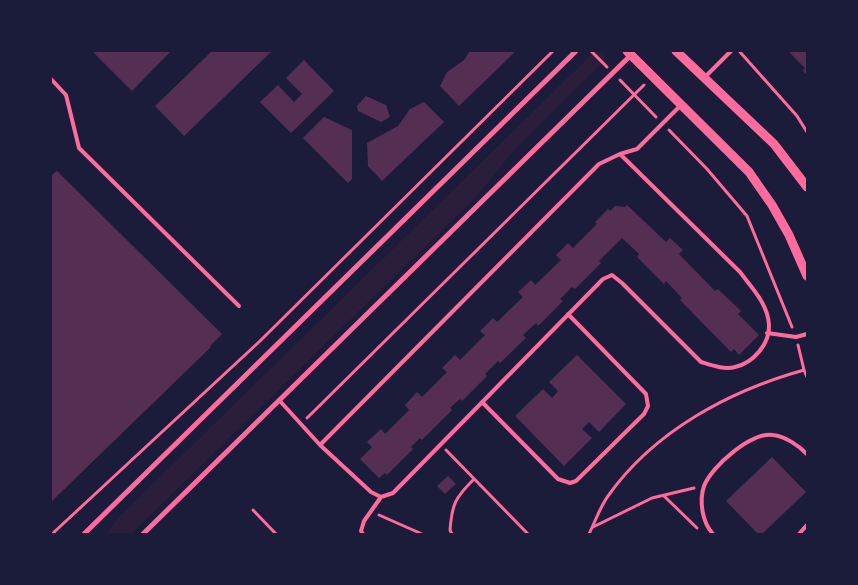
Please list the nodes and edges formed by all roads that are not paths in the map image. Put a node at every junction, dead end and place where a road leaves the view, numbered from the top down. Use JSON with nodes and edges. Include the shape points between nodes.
{"nodes":[{"id":1,"x":576,"y":51,"type":"edge"},
{"id":2,"x":676,"y":51,"type":"edge"},
{"id":3,"x":731,"y":51,"type":"edge"},
{"id":4,"x":630,"y":53,"type":"edge"},
{"id":5,"x":704,"y":78,"type":"junction"},
{"id":6,"x":51,"y":79,"type":"edge"},
{"id":7,"x":681,"y":106,"type":"junction"},
{"id":8,"x":620,"y":154,"type":"junction"},
{"id":9,"x":807,"y":187,"type":"edge"},
{"id":10,"x":807,"y":276,"type":"edge"},
{"id":11,"x":240,"y":306,"type":"dead end"},
{"id":12,"x":568,"y":314,"type":"junction"},
{"id":13,"x":767,"y":334,"type":"junction"},
{"id":14,"x":807,"y":334,"type":"edge"},
{"id":15,"x":279,"y":400,"type":"junction"},
{"id":16,"x":482,"y":402,"type":"junction"},
{"id":17,"x":320,"y":445,"type":"junction"},
{"id":18,"x":807,"y":454,"type":"edge"},
{"id":19,"x":381,"y":497,"type":"junction"},
{"id":20,"x":807,"y":525,"type":"edge"},
{"id":21,"x":84,"y":534,"type":"edge"},
{"id":22,"x":143,"y":534,"type":"edge"},
{"id":23,"x":363,"y":534,"type":"edge"},
{"id":24,"x":713,"y":534,"type":"edge"},
{"id":25,"x":799,"y":534,"type":"edge"}],
"edges":[{"from":1,"to":21,"type":"street"},
{"from":2,"to":5,"type":"street"},
{"from":3,"to":5,"type":"lane"},
{"from":4,"to":7,"type":"street"},
{"from":4,"to":15,"type":"street"},
{"from":5,"to":9,"type":"street","via":[[774,144]]},
{"from":6,"to":11,"type":"lane","via":[[66,95],[79,148]]},
{"from":7,"to":8,"type":"lane","via":[[637,149]]},
{"from":7,"to":10,"type":"street","via":[[749,172],[777,213]]},
{"from":8,"to":13,"type":"lane","via":[[740,272],[764,307],[769,326]]},
{"from":8,"to":17,"type":"lane","via":[[599,164]]},
{"from":12,"to":13,"type":"lane","via":[[603,279],[612,275],[701,362],[735,368],[752,359],[764,347]]},
{"from":12,"to":16,"type":"lane"},
{"from":12,"to":16,"type":"lane","via":[[646,394],[648,406],[644,414],[576,481],[570,483],[558,479]]},
{"from":13,"to":14,"type":"lane","via":[[796,337]]},
{"from":15,"to":17,"type":"lane"},
{"from":15,"to":22,"type":"street"},
{"from":16,"to":19,"type":"lane","via":[[393,493]]},
{"from":17,"to":19,"type":"lane","via":[[371,492]]},
{"from":18,"to":24,"type":"lane","via":[[787,439],[773,434],[755,438],[732,453],[704,486],[702,510],[707,528]]},
{"from":19,"to":23,"type":"lane","via":[[364,521]]},
{"from":20,"to":25,"type":"lane"}]}
